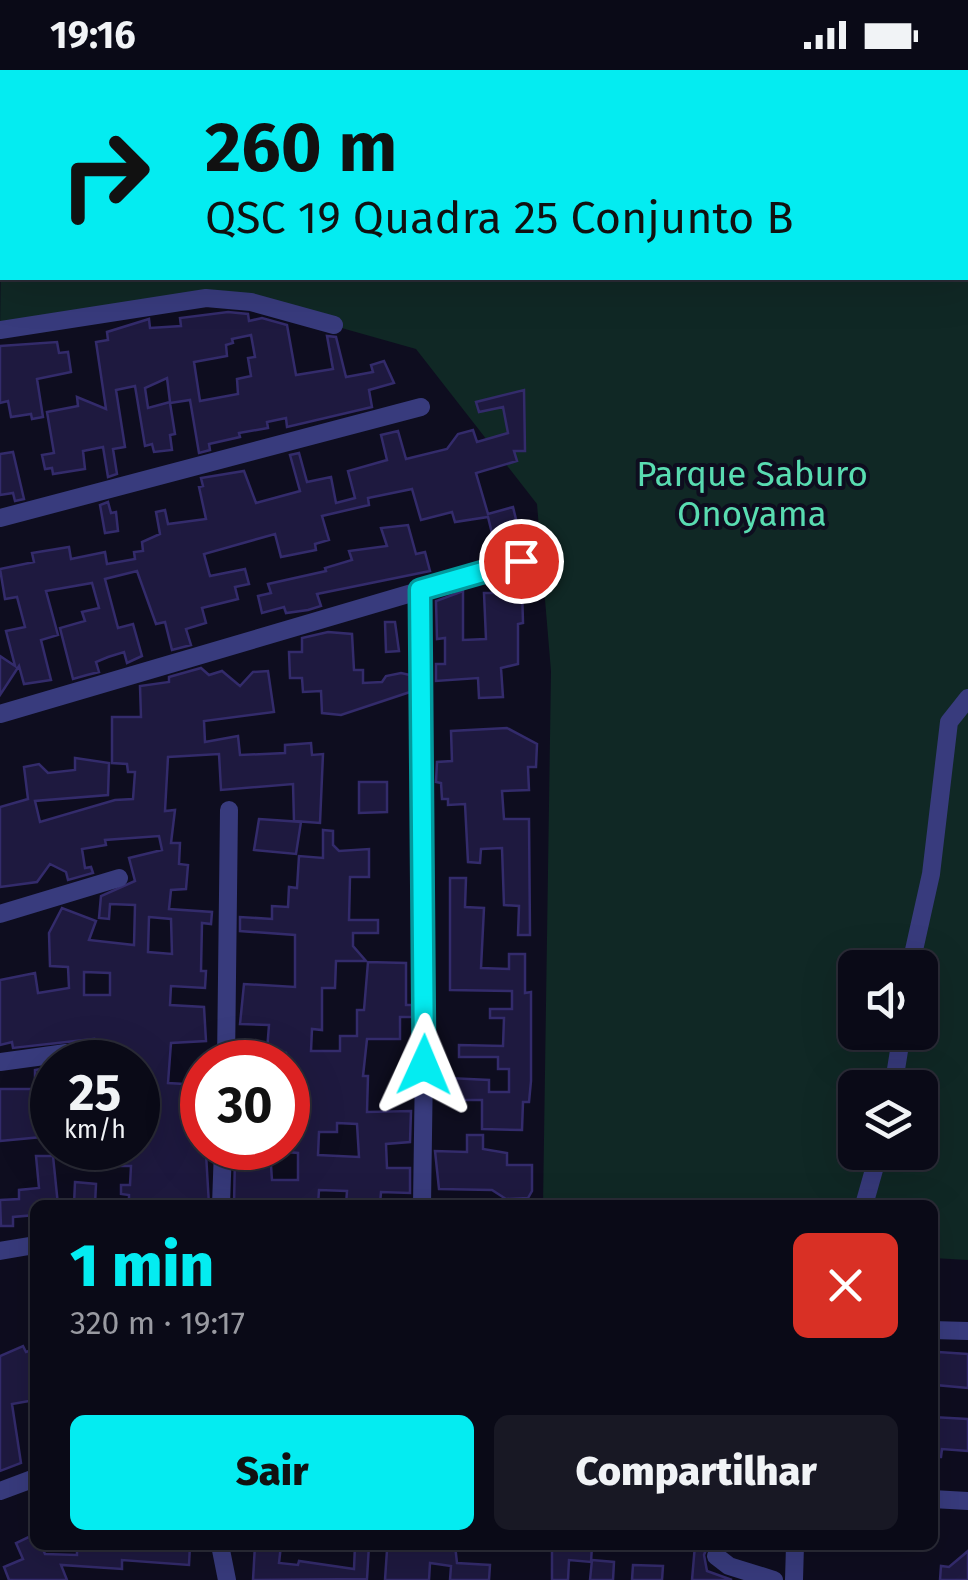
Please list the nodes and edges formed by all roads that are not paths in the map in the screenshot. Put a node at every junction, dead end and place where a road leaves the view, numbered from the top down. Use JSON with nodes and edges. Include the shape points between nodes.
{"nodes":[{"id":1,"x":334,"y":325,"type":"dead end"},
{"id":2,"x":0,"y":330,"type":"edge"},
{"id":3,"x":421,"y":407,"type":"dead end"},
{"id":4,"x":0,"y":518,"type":"edge"},
{"id":5,"x":521,"y":561,"type":"dead end"},
{"id":6,"x":420,"y":590,"type":"junction"},
{"id":7,"x":968,"y":698,"type":"edge"},
{"id":8,"x":0,"y":714,"type":"edge"},
{"id":9,"x":229,"y":810,"type":"dead end"},
{"id":10,"x":119,"y":878,"type":"dead end"},
{"id":11,"x":0,"y":914,"type":"edge"},
{"id":12,"x":914,"y":950,"type":"edge"},
{"id":13,"x":226,"y":1040,"type":"edge"},
{"id":14,"x":30,"y":1058,"type":"edge"},
{"id":15,"x":0,"y":1062,"type":"edge"},
{"id":16,"x":222,"y":1170,"type":"edge"},
{"id":17,"x":873,"y":1170,"type":"edge"},
{"id":18,"x":221,"y":1200,"type":"edge"},
{"id":19,"x":422,"y":1200,"type":"edge"},
{"id":20,"x":865,"y":1200,"type":"edge"},
{"id":21,"x":30,"y":1246,"type":"edge"},
{"id":22,"x":0,"y":1251,"type":"edge"},
{"id":23,"x":938,"y":1330,"type":"edge"},
{"id":24,"x":968,"y":1331,"type":"edge"},
{"id":25,"x":30,"y":1480,"type":"edge"},
{"id":26,"x":0,"y":1491,"type":"edge"},
{"id":27,"x":938,"y":1499,"type":"edge"},
{"id":28,"x":968,"y":1502,"type":"edge"},
{"id":29,"x":221,"y":1550,"type":"edge"},
{"id":30,"x":796,"y":1550,"type":"edge"},
{"id":31,"x":716,"y":1556,"type":"dead end"},
{"id":32,"x":227,"y":1580,"type":"edge"},
{"id":33,"x":774,"y":1580,"type":"edge"},
{"id":34,"x":794,"y":1580,"type":"edge"}],
"edges":[{"from":1,"to":2,"type":"street","via":[[251,302],[206,298]]},
{"from":3,"to":4,"type":"street"},
{"from":5,"to":6,"type":"street"},
{"from":6,"to":8,"type":"street"},
{"from":6,"to":19,"type":"street"},
{"from":7,"to":12,"type":"street","via":[[949,722],[931,874]]},
{"from":9,"to":13,"type":"street"},
{"from":10,"to":11,"type":"street"},
{"from":14,"to":15,"type":"street"},
{"from":16,"to":18,"type":"street"},
{"from":17,"to":20,"type":"street"},
{"from":21,"to":22,"type":"street"},
{"from":23,"to":24,"type":"street"},
{"from":25,"to":26,"type":"street"},
{"from":27,"to":28,"type":"street"},
{"from":29,"to":32,"type":"street"},
{"from":30,"to":34,"type":"street"},
{"from":31,"to":33,"type":"street"}]}
